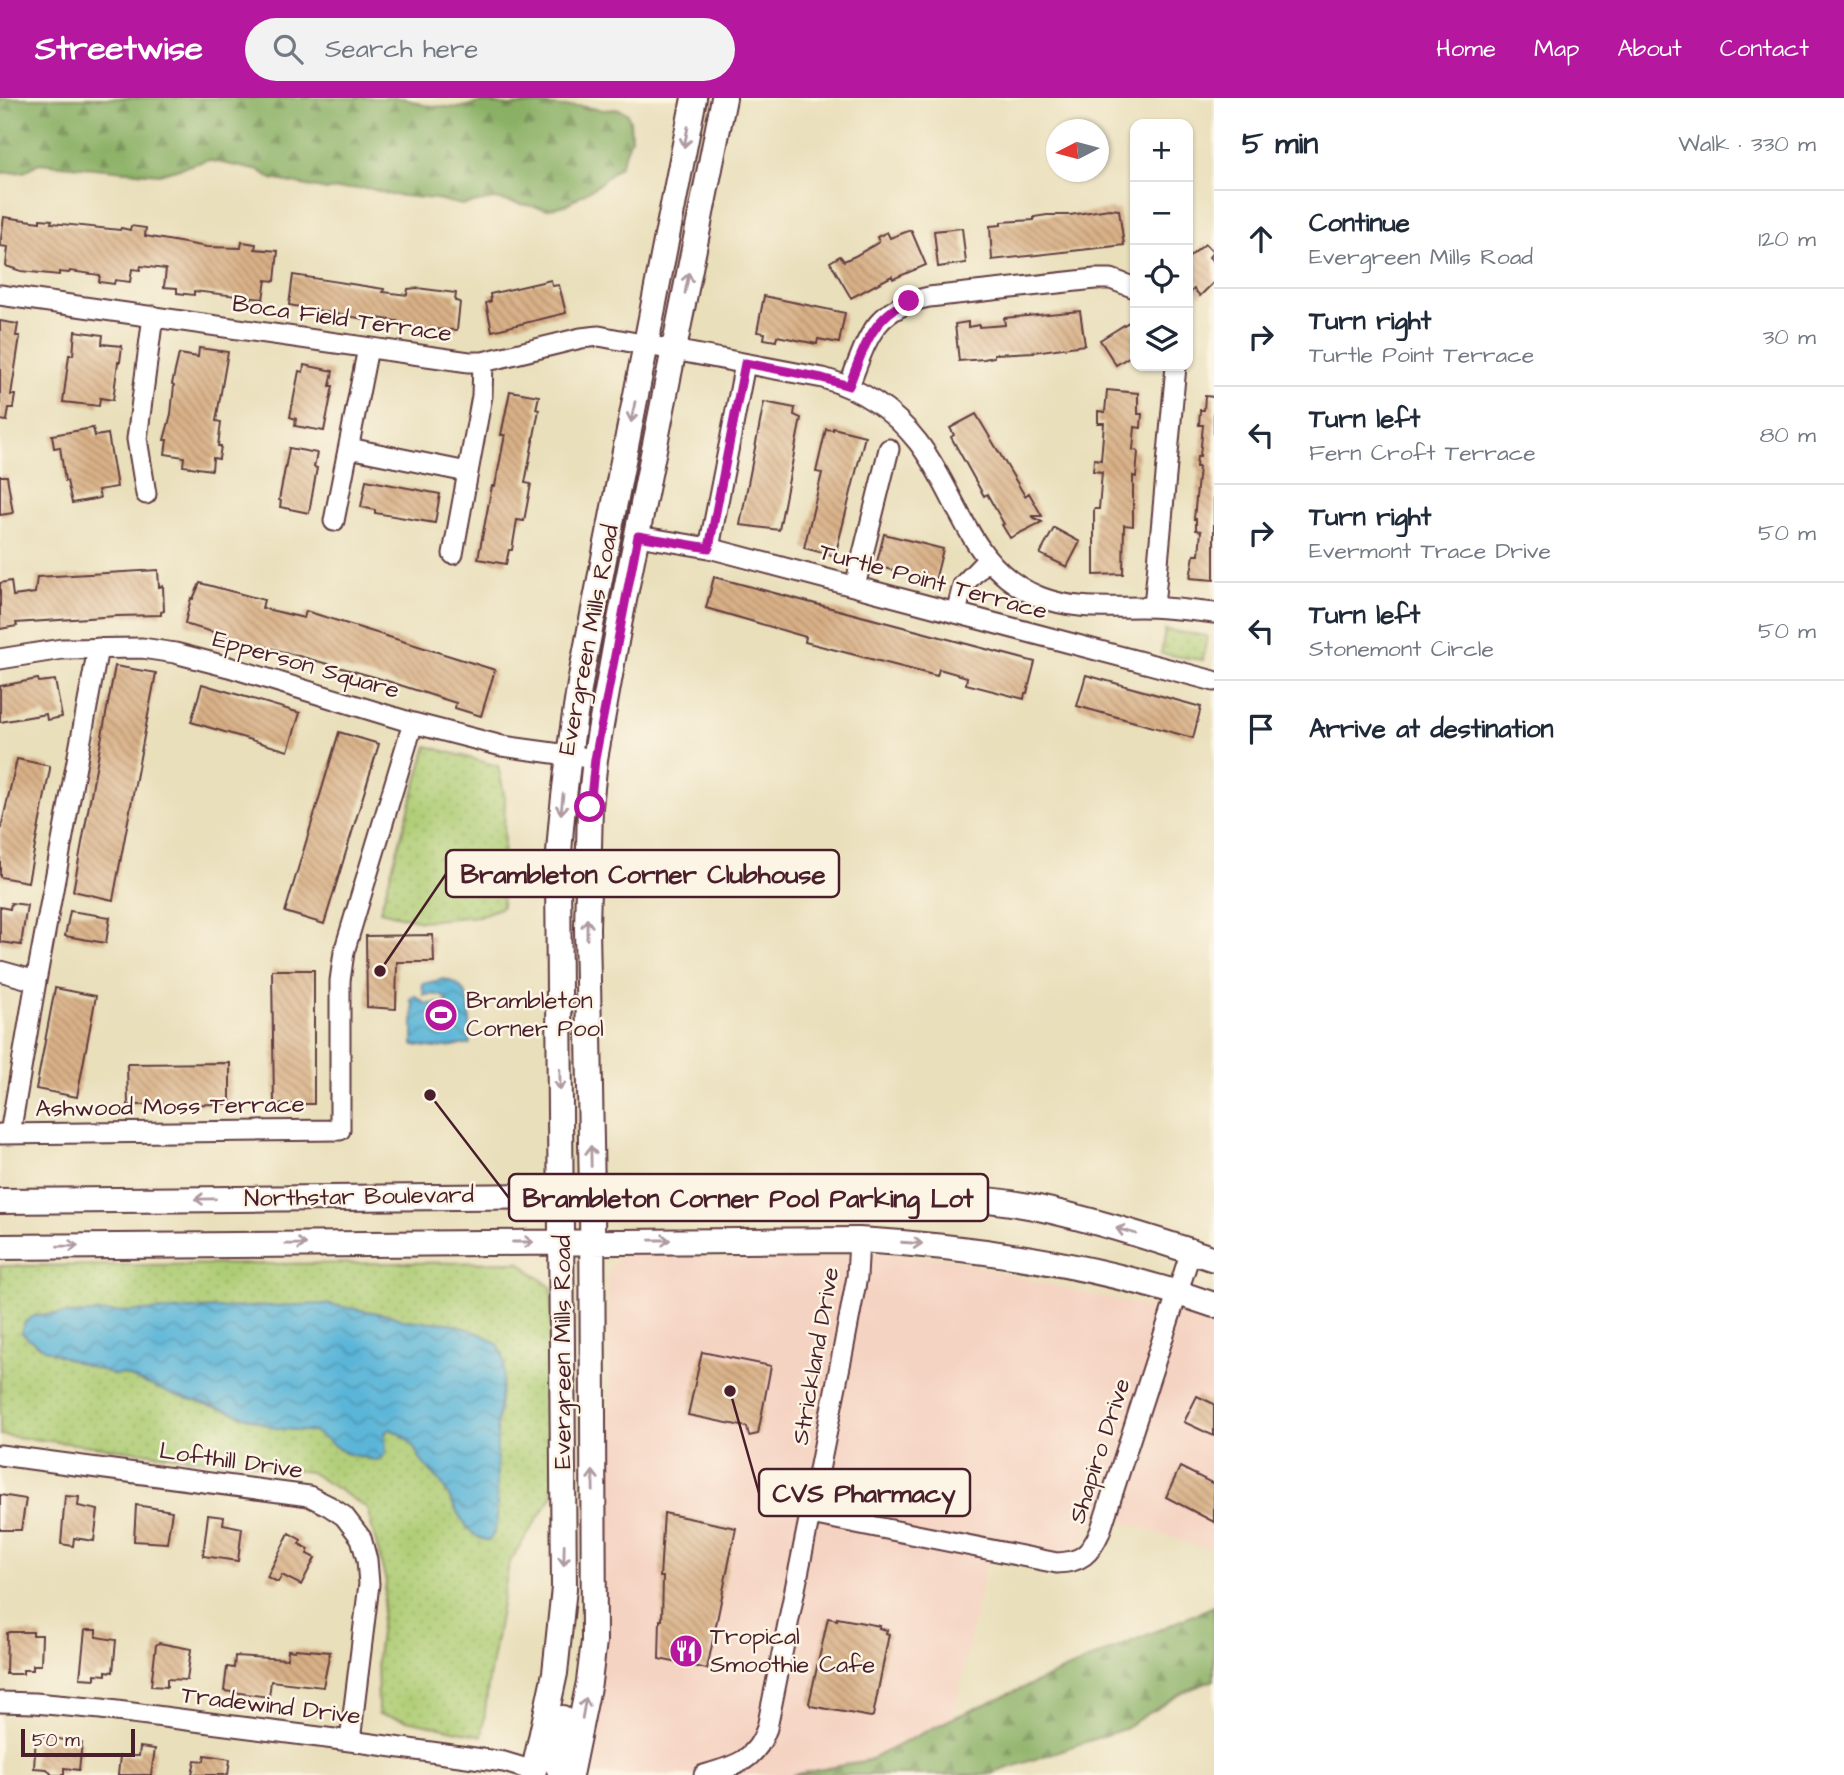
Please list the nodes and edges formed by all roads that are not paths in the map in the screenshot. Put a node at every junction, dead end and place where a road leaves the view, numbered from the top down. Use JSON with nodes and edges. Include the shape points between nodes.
{"nodes":[{"id":1,"x":694,"y":98,"type":"edge"},
{"id":2,"x":724,"y":98,"type":"edge"},
{"id":3,"x":1130,"y":286,"type":"edge"},
{"id":4,"x":0,"y":295,"type":"edge"},
{"id":5,"x":153,"y":316,"type":"junction"},
{"id":6,"x":647,"y":345,"type":"junction"},
{"id":7,"x":368,"y":348,"type":"junction"},
{"id":8,"x":674,"y":351,"type":"junction"},
{"id":9,"x":483,"y":362,"type":"junction"},
{"id":10,"x":745,"y":363,"type":"junction"},
{"id":11,"x":1177,"y":371,"type":"edge"},
{"id":12,"x":849,"y":386,"type":"junction"},
{"id":13,"x":349,"y":448,"type":"junction"},
{"id":14,"x":889,"y":449,"type":"dead end"},
{"id":15,"x":467,"y":472,"type":"junction"},
{"id":16,"x":146,"y":494,"type":"dead end"},
{"id":17,"x":334,"y":521,"type":"dead end"},
{"id":18,"x":638,"y":536,"type":"junction"},
{"id":19,"x":709,"y":548,"type":"junction"},
{"id":20,"x":453,"y":554,"type":"dead end"},
{"id":21,"x":987,"y":561,"type":"junction"},
{"id":22,"x":855,"y":586,"type":"junction"},
{"id":23,"x":1154,"y":607,"type":"junction"},
{"id":24,"x":956,"y":613,"type":"junction"},
{"id":25,"x":1214,"y":613,"type":"edge"},
{"id":26,"x":98,"y":648,"type":"junction"},
{"id":27,"x":0,"y":659,"type":"edge"},
{"id":28,"x":1214,"y":681,"type":"edge"},
{"id":29,"x":413,"y":723,"type":"junction"},
{"id":30,"x":567,"y":755,"type":"junction"},
{"id":31,"x":595,"y":759,"type":"junction"},
{"id":32,"x":0,"y":971,"type":"edge"},
{"id":33,"x":36,"y":981,"type":"junction"},
{"id":34,"x":5,"y":1134,"type":"edge"},
{"id":35,"x":592,"y":1194,"type":"junction"},
{"id":36,"x":562,"y":1196,"type":"junction"},
{"id":37,"x":0,"y":1201,"type":"edge"},
{"id":38,"x":859,"y":1240,"type":"junction"},
{"id":39,"x":563,"y":1242,"type":"junction"},
{"id":40,"x":592,"y":1242,"type":"junction"},
{"id":41,"x":0,"y":1247,"type":"edge"},
{"id":42,"x":1202,"y":1255,"type":"edge"},
{"id":43,"x":1179,"y":1293,"type":"junction"},
{"id":44,"x":1214,"y":1305,"type":"edge"},
{"id":45,"x":0,"y":1455,"type":"edge"},
{"id":46,"x":811,"y":1514,"type":"junction"},
{"id":47,"x":564,"y":1588,"type":"junction"},
{"id":48,"x":0,"y":1702,"type":"edge"},
{"id":49,"x":350,"y":1741,"type":"junction"},
{"id":50,"x":534,"y":1774,"type":"edge"},
{"id":51,"x":563,"y":1775,"type":"edge"},
{"id":52,"x":570,"y":1775,"type":"edge"},
{"id":53,"x":704,"y":1775,"type":"edge"}],
"edges":[{"from":1,"to":6,"type":"main road","name":"Evergreen Mills Road","one_way":true},
{"from":8,"to":2,"type":"main road","name":"Evergreen Mills Road","one_way":true},
{"from":3,"to":12,"type":"street","via":[[1095,279],[909,301],[885,315],[873,329]]},
{"from":4,"to":5,"type":"street","name":"Boca Field Terrace"},
{"from":5,"to":7,"type":"street","name":"Boca Field Terrace"},
{"from":5,"to":16,"type":"street","via":[[137,439]]},
{"from":6,"to":8,"type":"street","name":"Boca Field Terrace"},
{"from":6,"to":9,"type":"street","name":"Boca Field Terrace","via":[[590,337]]},
{"from":6,"to":30,"type":"main road","name":"Evergreen Mills Road","one_way":true},
{"from":7,"to":9,"type":"street","name":"Boca Field Terrace"},
{"from":7,"to":13,"type":"street"},
{"from":8,"to":10,"type":"street","name":"Boca Field Terrace"},
{"from":8,"to":18,"type":"main road","name":"Evergreen Mills Road"},
{"from":9,"to":15,"type":"street","via":[[482,396]]},
{"from":10,"to":12,"type":"street","name":"Boca Field Terrace"},
{"from":10,"to":19,"type":"street"},
{"from":11,"to":23,"type":"street"},
{"from":12,"to":21,"type":"street","name":"Boca Field Terrace","via":[[888,412],[919,443]]},
{"from":13,"to":15,"type":"street"},
{"from":13,"to":17,"type":"street"},
{"from":14,"to":22,"type":"street"},
{"from":15,"to":20,"type":"street"},
{"from":18,"to":19,"type":"street","name":"Turtle Point Terrace"},
{"from":18,"to":31,"type":"main road","name":"Evergreen Mills Road"},
{"from":19,"to":22,"type":"street","name":"Turtle Point Terrace"},
{"from":21,"to":23,"type":"street","via":[[1021,588],[1059,603]]},
{"from":21,"to":24,"type":"street","via":[[962,585]]},
{"from":22,"to":24,"type":"street","name":"Turtle Point Terrace"},
{"from":23,"to":25,"type":"street"},
{"from":24,"to":28,"type":"street","name":"Turtle Point Terrace"},
{"from":26,"to":27,"type":"street","name":"Epperson Square"},
{"from":26,"to":29,"type":"street","name":"Epperson Square","via":[[175,653]]},
{"from":26,"to":33,"type":"street"},
{"from":29,"to":30,"type":"street","name":"Epperson Square","via":[[502,746]]},
{"from":29,"to":34,"type":"street","name":"Ashwood Moss Terrace","via":[[344,952],[340,1130]]},
{"from":30,"to":31,"type":"street","name":"Epperson Square"},
{"from":30,"to":36,"type":"main road","name":"Evergreen Mills Road","one_way":true,"via":[[558,873]]},
{"from":35,"to":31,"type":"main road","name":"Evergreen Mills Road","one_way":true,"via":[[587,851]]},
{"from":32,"to":33,"type":"street"},
{"from":33,"to":34,"type":"street"},
{"from":35,"to":36,"type":"main road","name":"Northstar Boulevard"},
{"from":35,"to":40,"type":"main road","name":"Evergreen Mills Road"},
{"from":42,"to":35,"type":"main road","name":"Northstar Boulevard","one_way":true,"via":[[1066,1214],[969,1197],[851,1192]]},
{"from":36,"to":37,"type":"main road","name":"Northstar Boulevard","one_way":true},
{"from":36,"to":39,"type":"main road","name":"Evergreen Mills Road"},
{"from":40,"to":38,"type":"main road","name":"Northstar Boulevard","one_way":true},
{"from":38,"to":43,"type":"main road","name":"Northstar Boulevard","one_way":true,"via":[[1026,1257]]},
{"from":38,"to":46,"type":"street","name":"Strickland Drive","via":[[857,1277]]},
{"from":39,"to":40,"type":"main road","name":"Northstar Boulevard"},
{"from":41,"to":39,"type":"main road","name":"Northstar Boulevard","one_way":true},
{"from":39,"to":47,"type":"main road","name":"Evergreen Mills Road","one_way":true},
{"from":52,"to":40,"type":"main road","name":"Evergreen Mills Road","one_way":true,"via":[[594,1641]]},
{"from":42,"to":43,"type":"street","name":"Shapiro Drive"},
{"from":43,"to":44,"type":"main road","name":"Northstar Boulevard"},
{"from":43,"to":46,"type":"street","name":"Shapiro Drive","via":[[1100,1532],[1084,1556],[1056,1563]]},
{"from":45,"to":49,"type":"street","name":"Lofthill Drive","via":[[309,1496],[344,1516],[361,1538],[369,1584]]},
{"from":46,"to":53,"type":"street","name":"Strickland Drive","via":[[763,1741],[746,1759]]},
{"from":47,"to":50,"type":"main road","name":"Evergreen Mills Road","via":[[555,1673]]},
{"from":47,"to":51,"type":"main road","via":[[577,1612],[556,1746]]},
{"from":48,"to":49,"type":"street","name":"Tradewind Drive","via":[[101,1709]]},
{"from":49,"to":50,"type":"street","name":"Tradewind Drive","via":[[505,1762]]}]}
